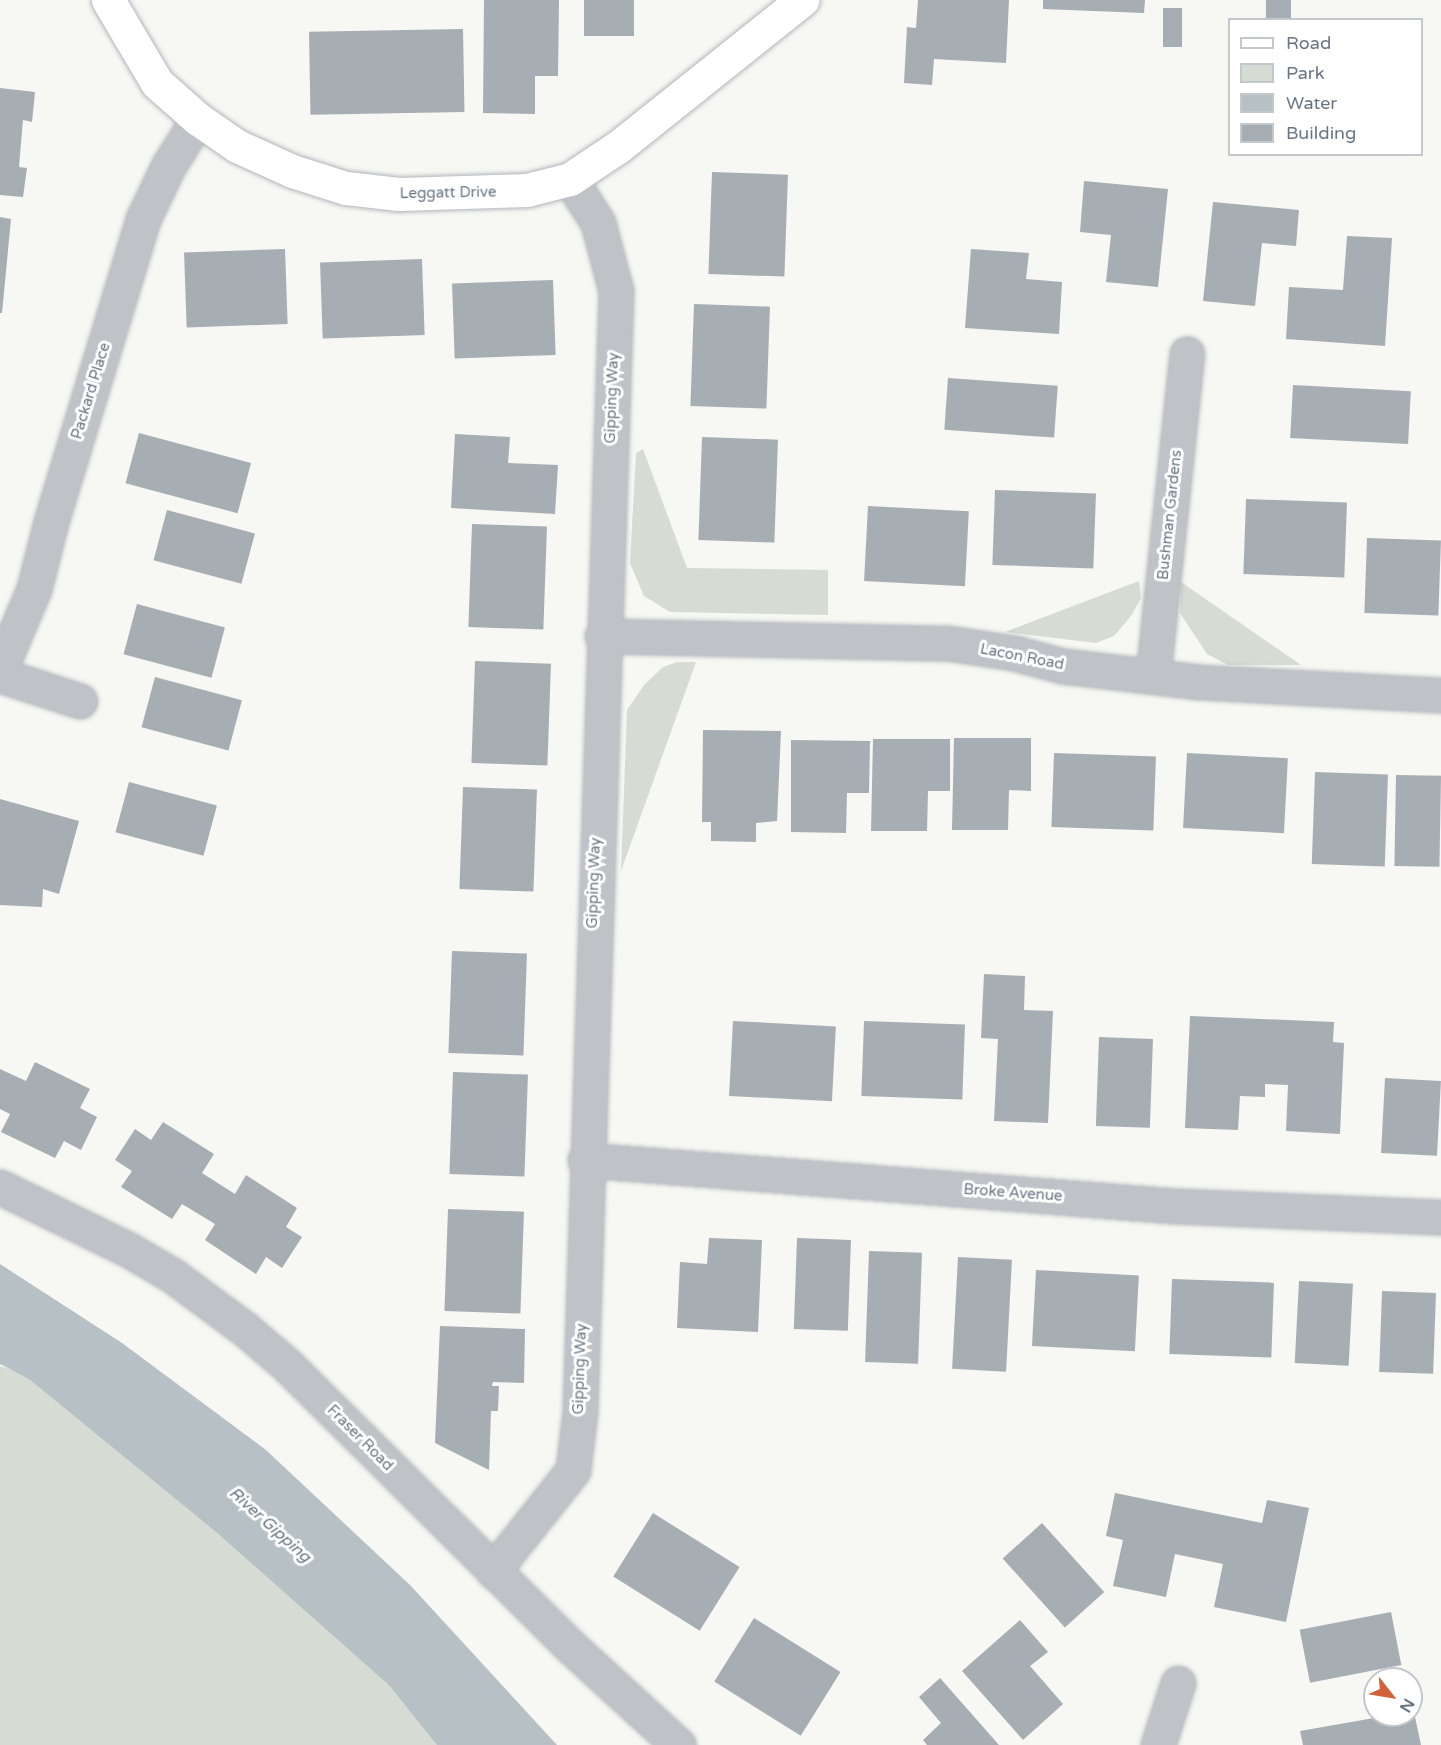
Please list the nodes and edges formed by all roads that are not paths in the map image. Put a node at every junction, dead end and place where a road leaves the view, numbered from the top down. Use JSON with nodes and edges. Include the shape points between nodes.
{"nodes":[{"id":1,"x":108,"y":0,"type":"edge"},
{"id":2,"x":802,"y":0,"type":"edge"},
{"id":3,"x":198,"y":119,"type":"junction"},
{"id":4,"x":570,"y":179,"type":"junction"},
{"id":5,"x":1186,"y":354,"type":"dead end"},
{"id":6,"x":602,"y":636,"type":"junction"},
{"id":7,"x":0,"y":669,"type":"edge"},
{"id":8,"x":0,"y":675,"type":"edge"},
{"id":9,"x":1153,"y":676,"type":"junction"},
{"id":10,"x":1441,"y":695,"type":"edge"},
{"id":11,"x":80,"y":701,"type":"dead end"},
{"id":12,"x":585,"y":1160,"type":"junction"},
{"id":13,"x":0,"y":1187,"type":"edge"},
{"id":14,"x":1441,"y":1217,"type":"edge"},
{"id":15,"x":493,"y":1571,"type":"junction"},
{"id":16,"x":1178,"y":1683,"type":"dead end"},
{"id":17,"x":678,"y":1745,"type":"edge"},
{"id":18,"x":1158,"y":1745,"type":"edge"}],
"edges":[{"from":1,"to":3,"type":"street","name":"Leggatt Drive","via":[[157,82]]},
{"from":2,"to":4,"type":"street","name":"Leggatt Drive","via":[[618,147]]},
{"from":3,"to":4,"type":"street","name":"Leggatt Drive","via":[[248,151],[292,171],[346,188],[399,194],[470,194],[527,190]]},
{"from":3,"to":7,"type":"street","name":"Packard Place","via":[[169,165],[143,219],[34,589]]},
{"from":4,"to":6,"type":"street","name":"Gipping Way","via":[[598,223],[616,291]]},
{"from":5,"to":9,"type":"street","name":"Bushman Gardens"},
{"from":6,"to":9,"type":"street","name":"Lacon Road","via":[[947,643],[1014,653],[1064,666]]},
{"from":6,"to":12,"type":"street","name":"Gipping Way"},
{"from":8,"to":11,"type":"street"},
{"from":9,"to":10,"type":"street","name":"Lacon Road","via":[[1243,687]]},
{"from":12,"to":14,"type":"street","name":"Broke Avenue","via":[[1175,1206]]},
{"from":12,"to":15,"type":"street","name":"Gipping Way","via":[[580,1411],[573,1470]]},
{"from":13,"to":15,"type":"street","name":"Fraser Road","via":[[129,1250],[210,1302],[287,1365]]},
{"from":15,"to":17,"type":"street","name":"Fraser Road"},
{"from":16,"to":18,"type":"street"}]}
